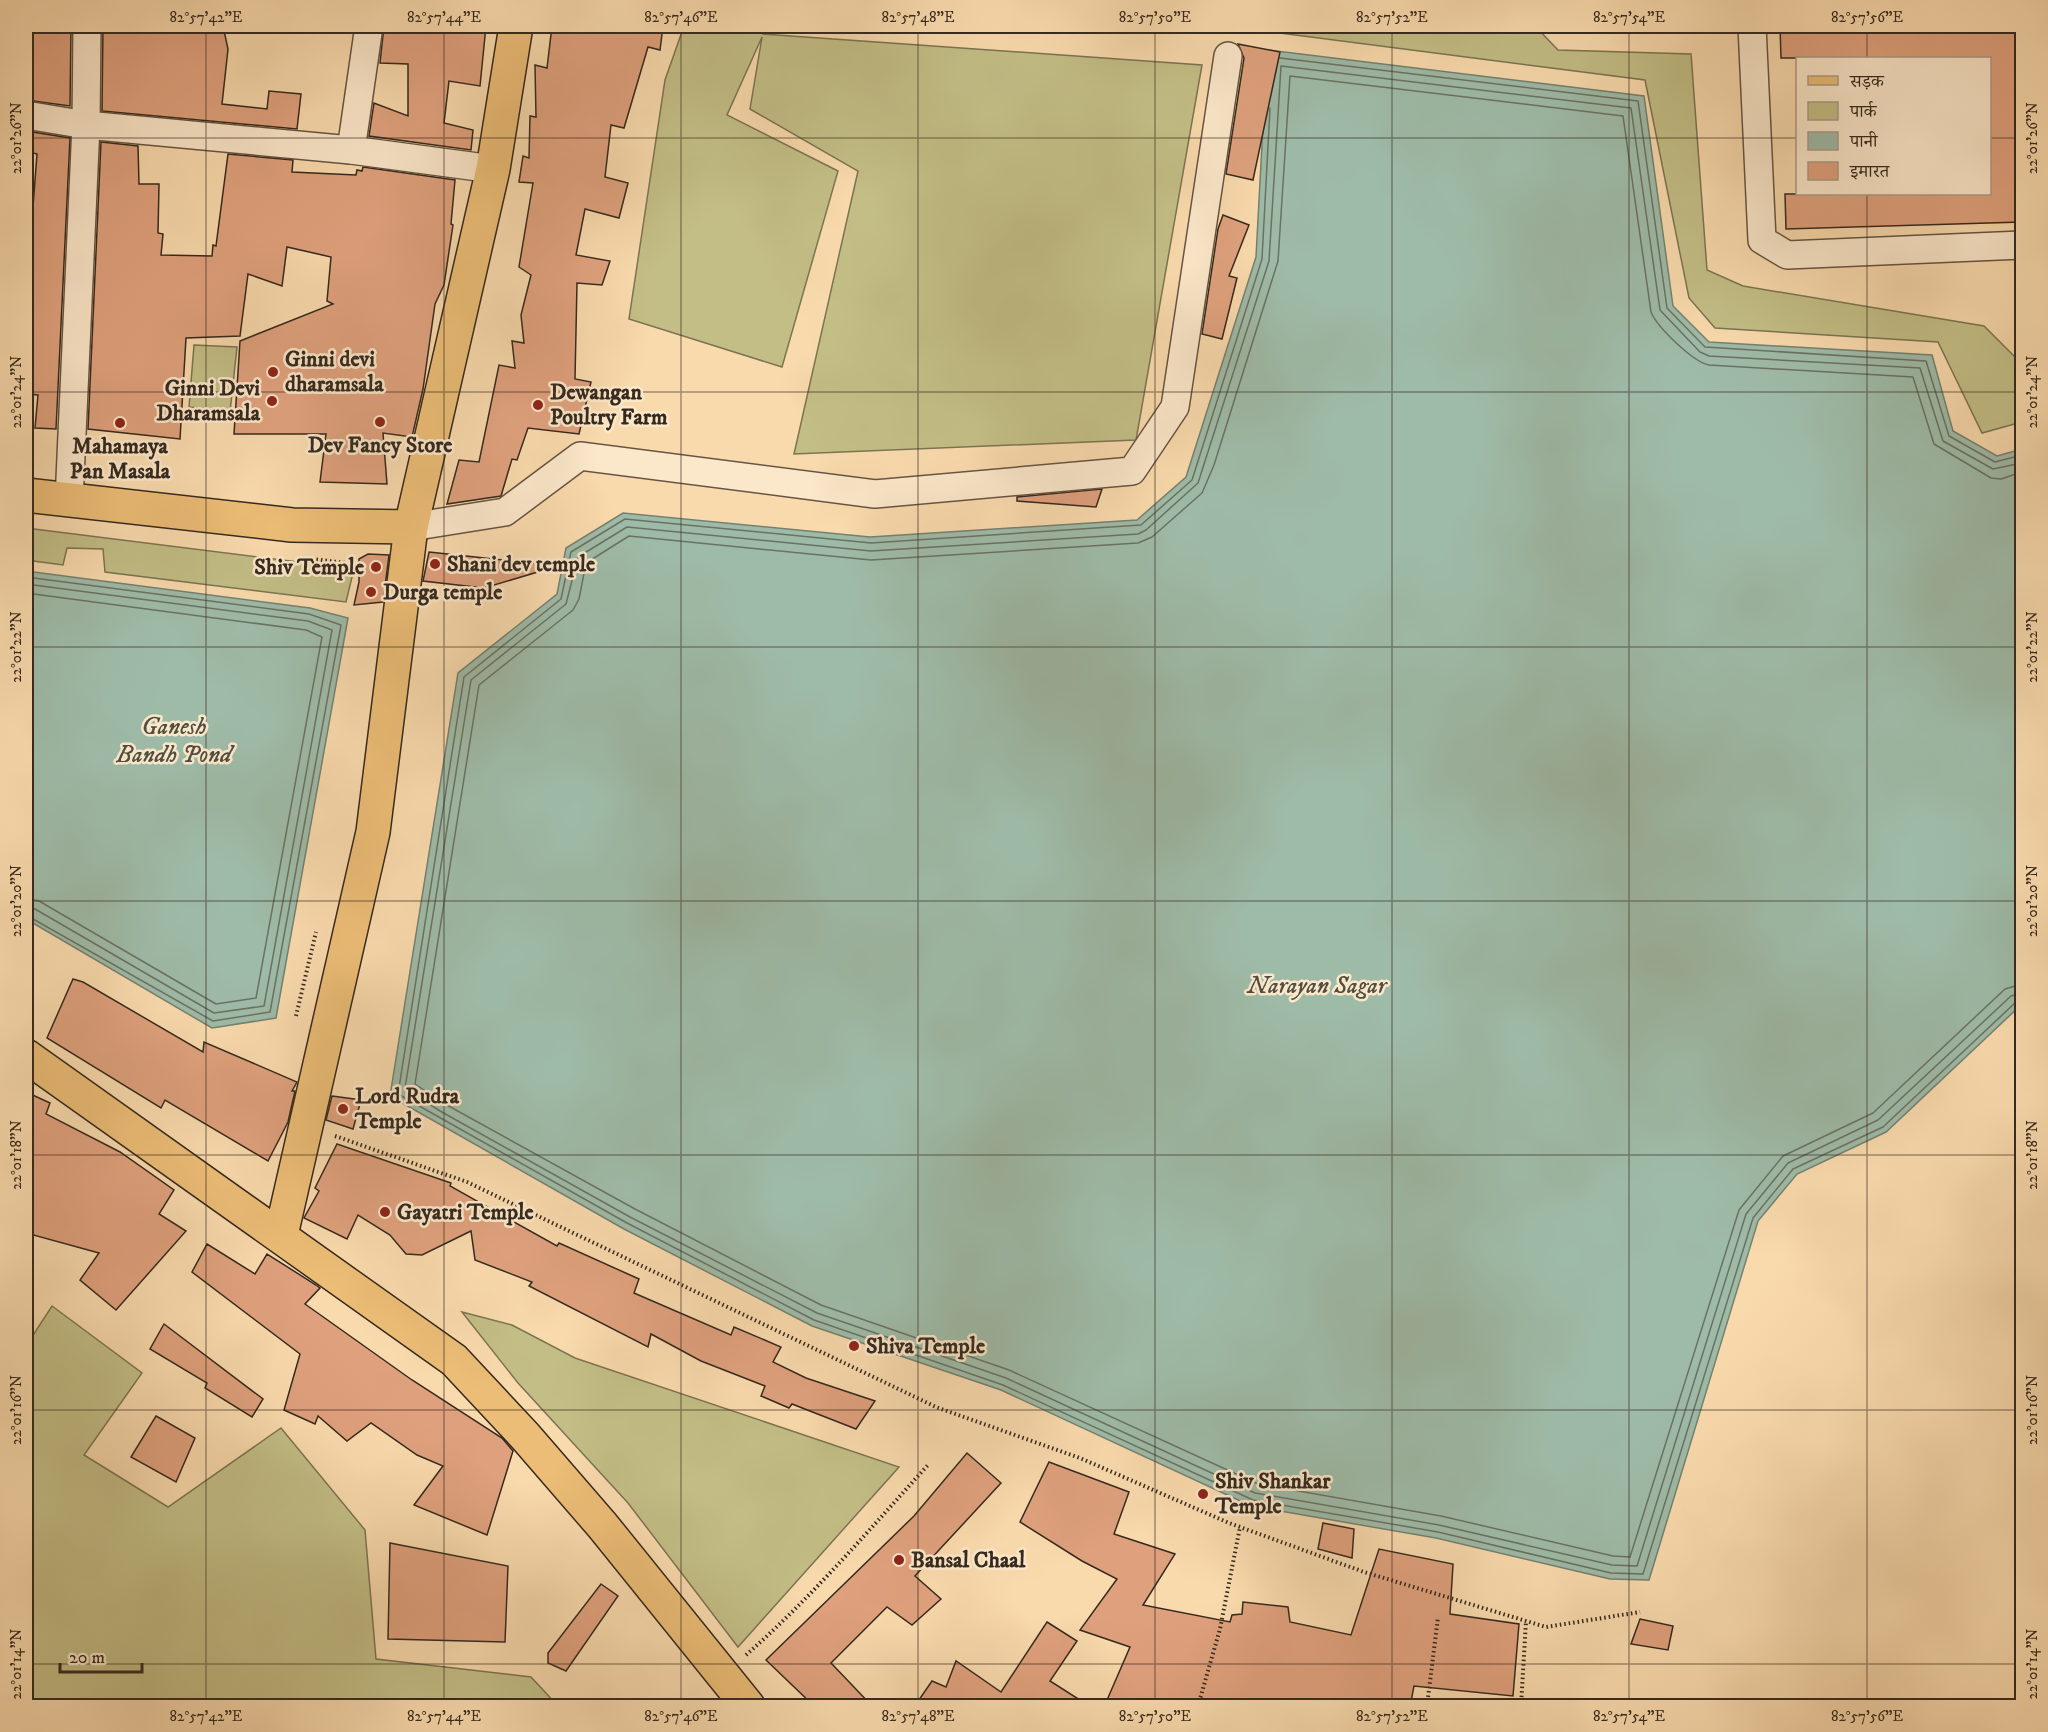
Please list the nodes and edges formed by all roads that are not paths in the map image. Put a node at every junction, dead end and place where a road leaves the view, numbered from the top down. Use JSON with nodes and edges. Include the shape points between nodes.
{"nodes":[{"id":1,"x":87,"y":26,"type":"edge"},
{"id":2,"x":369,"y":26,"type":"edge"},
{"id":3,"x":516,"y":26,"type":"edge"},
{"id":4,"x":1752,"y":26,"type":"edge"},
{"id":5,"x":1228,"y":56,"type":"dead end"},
{"id":6,"x":26,"y":115,"type":"edge"},
{"id":7,"x":86,"y":125,"type":"junction"},
{"id":8,"x":351,"y":150,"type":"junction"},
{"id":9,"x":493,"y":169,"type":"junction"},
{"id":10,"x":2022,"y":244,"type":"edge"},
{"id":11,"x":26,"y":495,"type":"edge"},
{"id":12,"x":69,"y":501,"type":"junction"},
{"id":13,"x":411,"y":527,"type":"junction"},
{"id":14,"x":26,"y":1056,"type":"edge"},
{"id":15,"x":281,"y":1235,"type":"junction"},
{"id":16,"x":748,"y":1707,"type":"edge"}],
"edges":[{"from":1,"to":7,"type":"street"},
{"from":2,"to":8,"type":"street"},
{"from":3,"to":9,"type":"main road"},
{"from":4,"to":10,"type":"street","via":[[1762,240],[1787,255]]},
{"from":5,"to":13,"type":"street","via":[[1175,407],[1132,471],[875,494],[580,456],[505,512]]},
{"from":6,"to":7,"type":"street"},
{"from":7,"to":8,"type":"street"},
{"from":7,"to":12,"type":"street"},
{"from":8,"to":9,"type":"street"},
{"from":9,"to":13,"type":"main road"},
{"from":11,"to":12,"type":"main road"},
{"from":12,"to":13,"type":"main road","via":[[292,525]]},
{"from":13,"to":15,"type":"main road","via":[[373,832]]},
{"from":14,"to":15,"type":"main road"},
{"from":15,"to":16,"type":"main road","via":[[454,1360],[595,1516]]}]}
